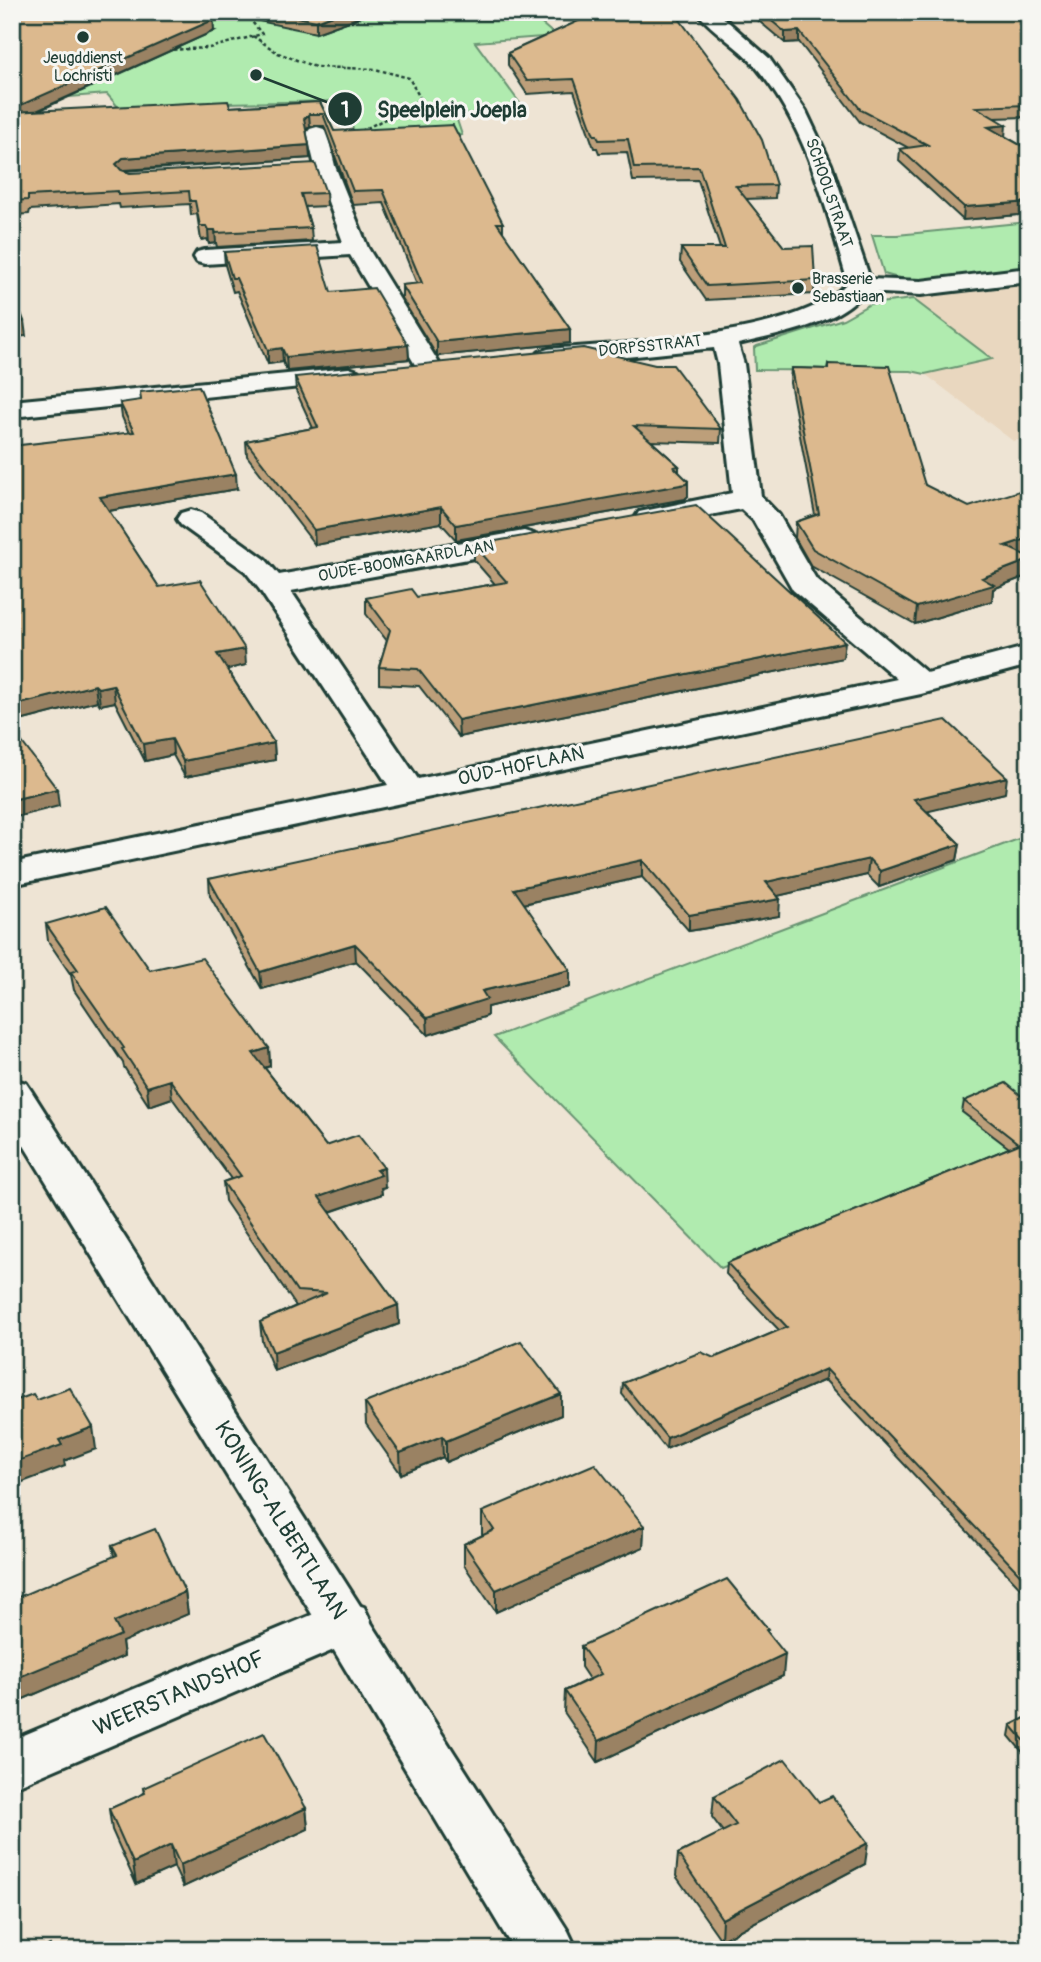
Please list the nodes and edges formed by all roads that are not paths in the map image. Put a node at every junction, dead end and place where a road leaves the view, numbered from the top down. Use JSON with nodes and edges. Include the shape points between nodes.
{"nodes":[{"id":1,"x":706,"y":12,"type":"edge"},
{"id":2,"x":297,"y":168,"type":"edge"},
{"id":3,"x":357,"y":248,"type":"junction"},
{"id":4,"x":205,"y":257,"type":"dead end"},
{"id":5,"x":1029,"y":275,"type":"edge"},
{"id":6,"x":858,"y":285,"type":"junction"},
{"id":7,"x":724,"y":338,"type":"junction"},
{"id":8,"x":524,"y":359,"type":"edge"},
{"id":9,"x":456,"y":365,"type":"edge"},
{"id":10,"x":429,"y":368,"type":"junction"},
{"id":11,"x":402,"y":370,"type":"edge"},
{"id":12,"x":374,"y":373,"type":"edge"},
{"id":13,"x":12,"y":409,"type":"edge"},
{"id":14,"x":747,"y":499,"type":"junction"},
{"id":15,"x":191,"y":519,"type":"dead end"},
{"id":16,"x":621,"y":523,"type":"edge"},
{"id":17,"x":552,"y":535,"type":"edge"},
{"id":18,"x":272,"y":585,"type":"junction"},
{"id":19,"x":1029,"y":655,"type":"edge"},
{"id":20,"x":921,"y":684,"type":"junction"},
{"id":21,"x":408,"y":790,"type":"junction"},
{"id":22,"x":12,"y":874,"type":"edge"},
{"id":23,"x":12,"y":1092,"type":"edge"},
{"id":24,"x":345,"y":1622,"type":"junction"},
{"id":25,"x":12,"y":1765,"type":"edge"},
{"id":26,"x":547,"y":1950,"type":"edge"}],
"edges":[{"from":1,"to":6,"type":"street","name":"SCHOOLSTRAAT","via":[[760,60],[797,112],[815,146]]},
{"from":2,"to":3,"type":"street","via":[[321,148]]},
{"from":3,"to":4,"type":"street"},
{"from":3,"to":10,"type":"street"},
{"from":5,"to":6,"type":"street","via":[[924,288]]},
{"from":6,"to":7,"type":"street","name":"DORPSSTRAAT","via":[[841,302],[810,315]]},
{"from":7,"to":8,"type":"street","name":"DORPSSTRAAT"},
{"from":7,"to":14,"type":"street"},
{"from":9,"to":10,"type":"street"},
{"from":10,"to":11,"type":"street"},
{"from":12,"to":13,"type":"street"},
{"from":14,"to":16,"type":"street"},
{"from":14,"to":20,"type":"street","via":[[765,514],[804,584]]},
{"from":15,"to":18,"type":"street","via":[[255,565]]},
{"from":17,"to":18,"type":"street","name":"OUDE-BOOMGAARDLAAN"},
{"from":18,"to":21,"type":"street"},
{"from":19,"to":20,"type":"street","name":"OUD-HOFLAAN"},
{"from":20,"to":21,"type":"street","name":"OUD-HOFLAAN"},
{"from":21,"to":22,"type":"street","name":"OUD-HOFLAAN"},
{"from":23,"to":24,"type":"street","name":"KONING-ALBERTLAAN"},
{"from":24,"to":25,"type":"street","name":"WEERSTANDSHOF"},
{"from":24,"to":26,"type":"street","name":"KONING-ALBERTLAAN"}]}
